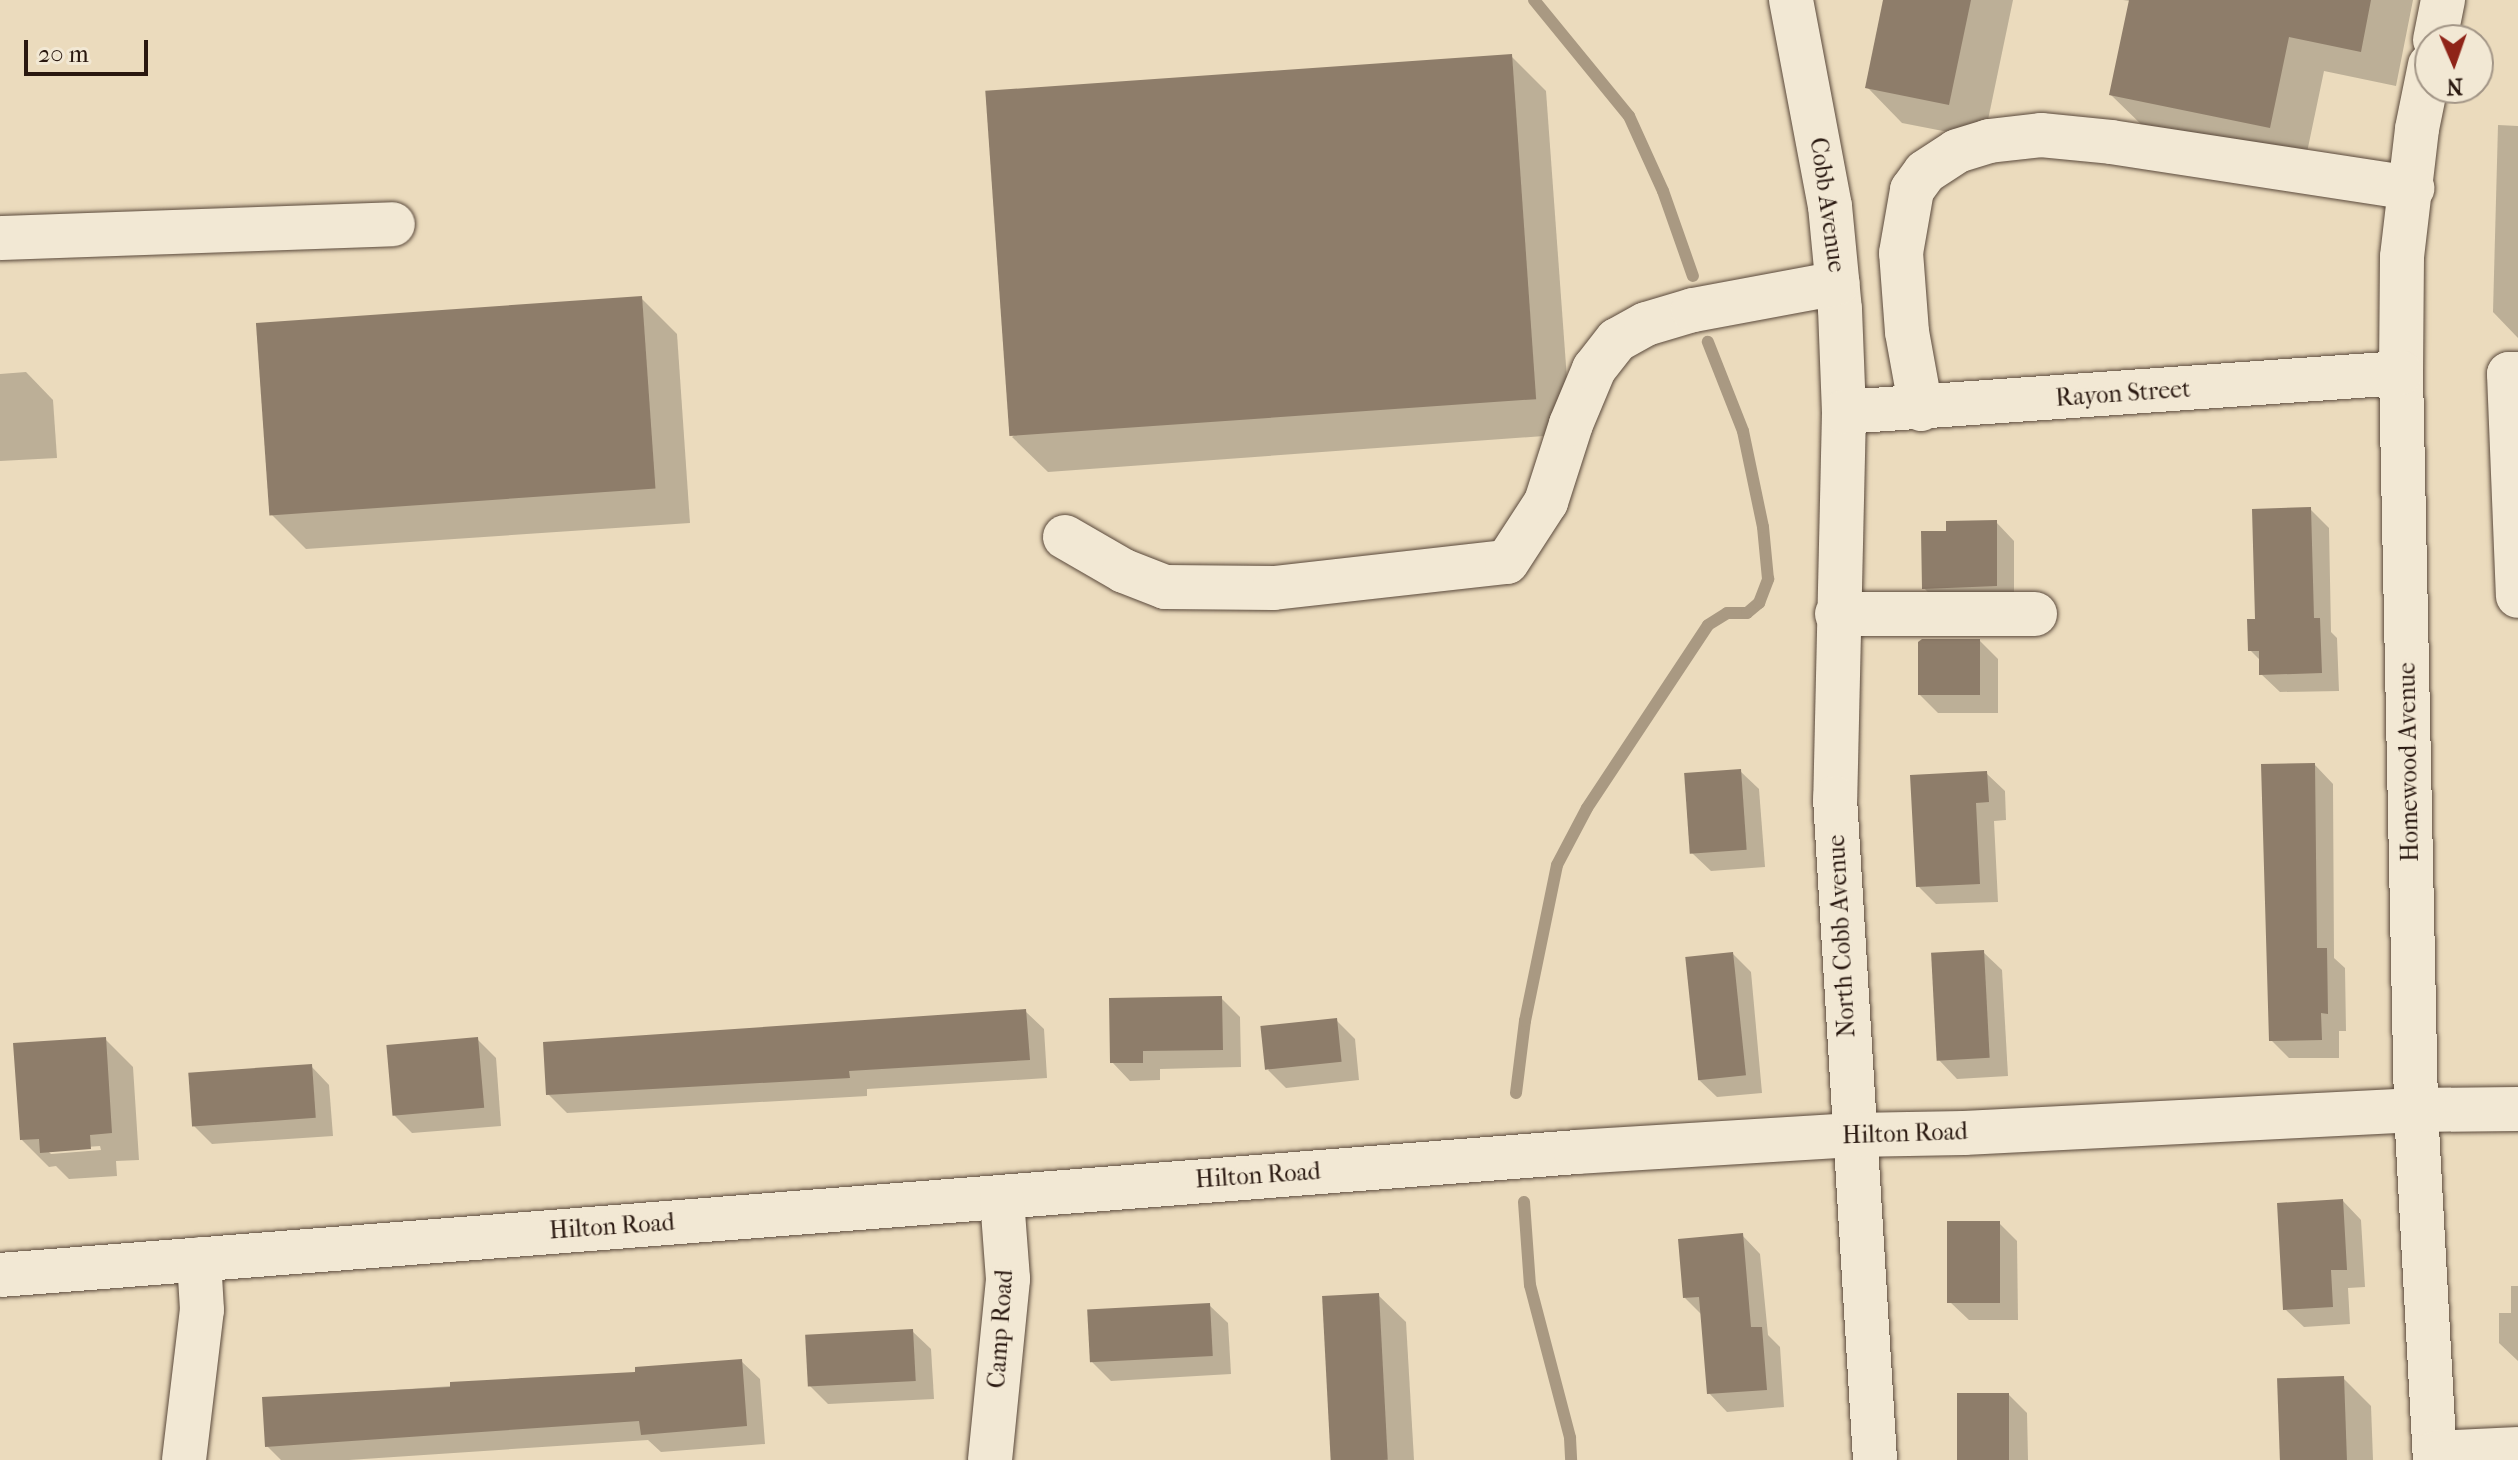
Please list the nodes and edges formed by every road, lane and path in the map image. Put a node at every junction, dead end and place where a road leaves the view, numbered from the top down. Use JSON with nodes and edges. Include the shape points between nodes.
{"nodes":[{"id":1,"x":1791,"y":0,"type":"edge"},
{"id":2,"x":2443,"y":0,"type":"edge"},
{"id":3,"x":2438,"y":24,"type":"edge"},
{"id":4,"x":2422,"y":104,"type":"edge"},
{"id":5,"x":2413,"y":188,"type":"junction"},
{"id":6,"x":393,"y":224,"type":"dead end"},
{"id":7,"x":0,"y":238,"type":"edge"},
{"id":8,"x":1838,"y":283,"type":"junction"},
{"id":9,"x":2401,"y":373,"type":"junction"},
{"id":10,"x":2518,"y":374,"type":"edge"},
{"id":11,"x":1921,"y":409,"type":"junction"},
{"id":12,"x":1844,"y":412,"type":"junction"},
{"id":13,"x":1065,"y":537,"type":"dead end"},
{"id":14,"x":2518,"y":596,"type":"edge"},
{"id":15,"x":1837,"y":614,"type":"junction"},
{"id":16,"x":2035,"y":614,"type":"dead end"},
{"id":17,"x":2518,"y":1109,"type":"edge"},
{"id":18,"x":2416,"y":1110,"type":"junction"},
{"id":19,"x":1853,"y":1135,"type":"junction"},
{"id":20,"x":1002,"y":1199,"type":"junction"},
{"id":21,"x":199,"y":1259,"type":"junction"},
{"id":22,"x":0,"y":1275,"type":"edge"},
{"id":23,"x":2518,"y":1449,"type":"edge"},
{"id":24,"x":2435,"y":1457,"type":"edge"},
{"id":25,"x":184,"y":1460,"type":"edge"},
{"id":26,"x":990,"y":1460,"type":"edge"},
{"id":27,"x":1875,"y":1460,"type":"edge"}],
"edges":[{"from":1,"to":8,"type":"street","name":"Cobb Avenue","via":[[1830,206]]},
{"from":2,"to":3,"type":"street"},
{"from":4,"to":5,"type":"street","name":"Homewood Avenue"},
{"from":5,"to":9,"type":"street","name":"Homewood Avenue","via":[[2402,257]]},
{"from":5,"to":11,"type":"street","via":[[2041,135],[1957,151],[1925,172],[1912,190],[1901,253],[1907,332]]},
{"from":6,"to":7,"type":"street"},
{"from":8,"to":12,"type":"street","name":"Cobb Avenue"},
{"from":8,"to":13,"type":"street","via":[[1693,310],[1646,324],[1617,340],[1594,369],[1546,502],[1507,562],[1274,588],[1165,587],[1124,571]]},
{"from":9,"to":11,"type":"street","name":"Rayon Street"},
{"from":9,"to":18,"type":"street","name":"Homewood Avenue"},
{"from":10,"to":14,"type":"street","via":[[2509,374]]},
{"from":11,"to":12,"type":"street","name":"Rayon Street"},
{"from":12,"to":15,"type":"street","name":"North Cobb Avenue"},
{"from":15,"to":16,"type":"street"},
{"from":15,"to":19,"type":"street","name":"North Cobb Avenue","via":[[1835,798]]},
{"from":17,"to":18,"type":"street","name":"Hilton Road"},
{"from":18,"to":19,"type":"street","name":"Hilton Road"},
{"from":18,"to":24,"type":"street","name":"Homewood Avenue"},
{"from":19,"to":20,"type":"street","name":"Hilton Road"},
{"from":19,"to":27,"type":"street","name":"North Cobb Avenue"},
{"from":20,"to":21,"type":"street","name":"Hilton Road"},
{"from":20,"to":26,"type":"street","name":"Camp Road","via":[[1008,1279]]},
{"from":21,"to":22,"type":"street","name":"Hilton Road"},
{"from":21,"to":25,"type":"street","via":[[202,1310]]},
{"from":23,"to":24,"type":"street"}]}
